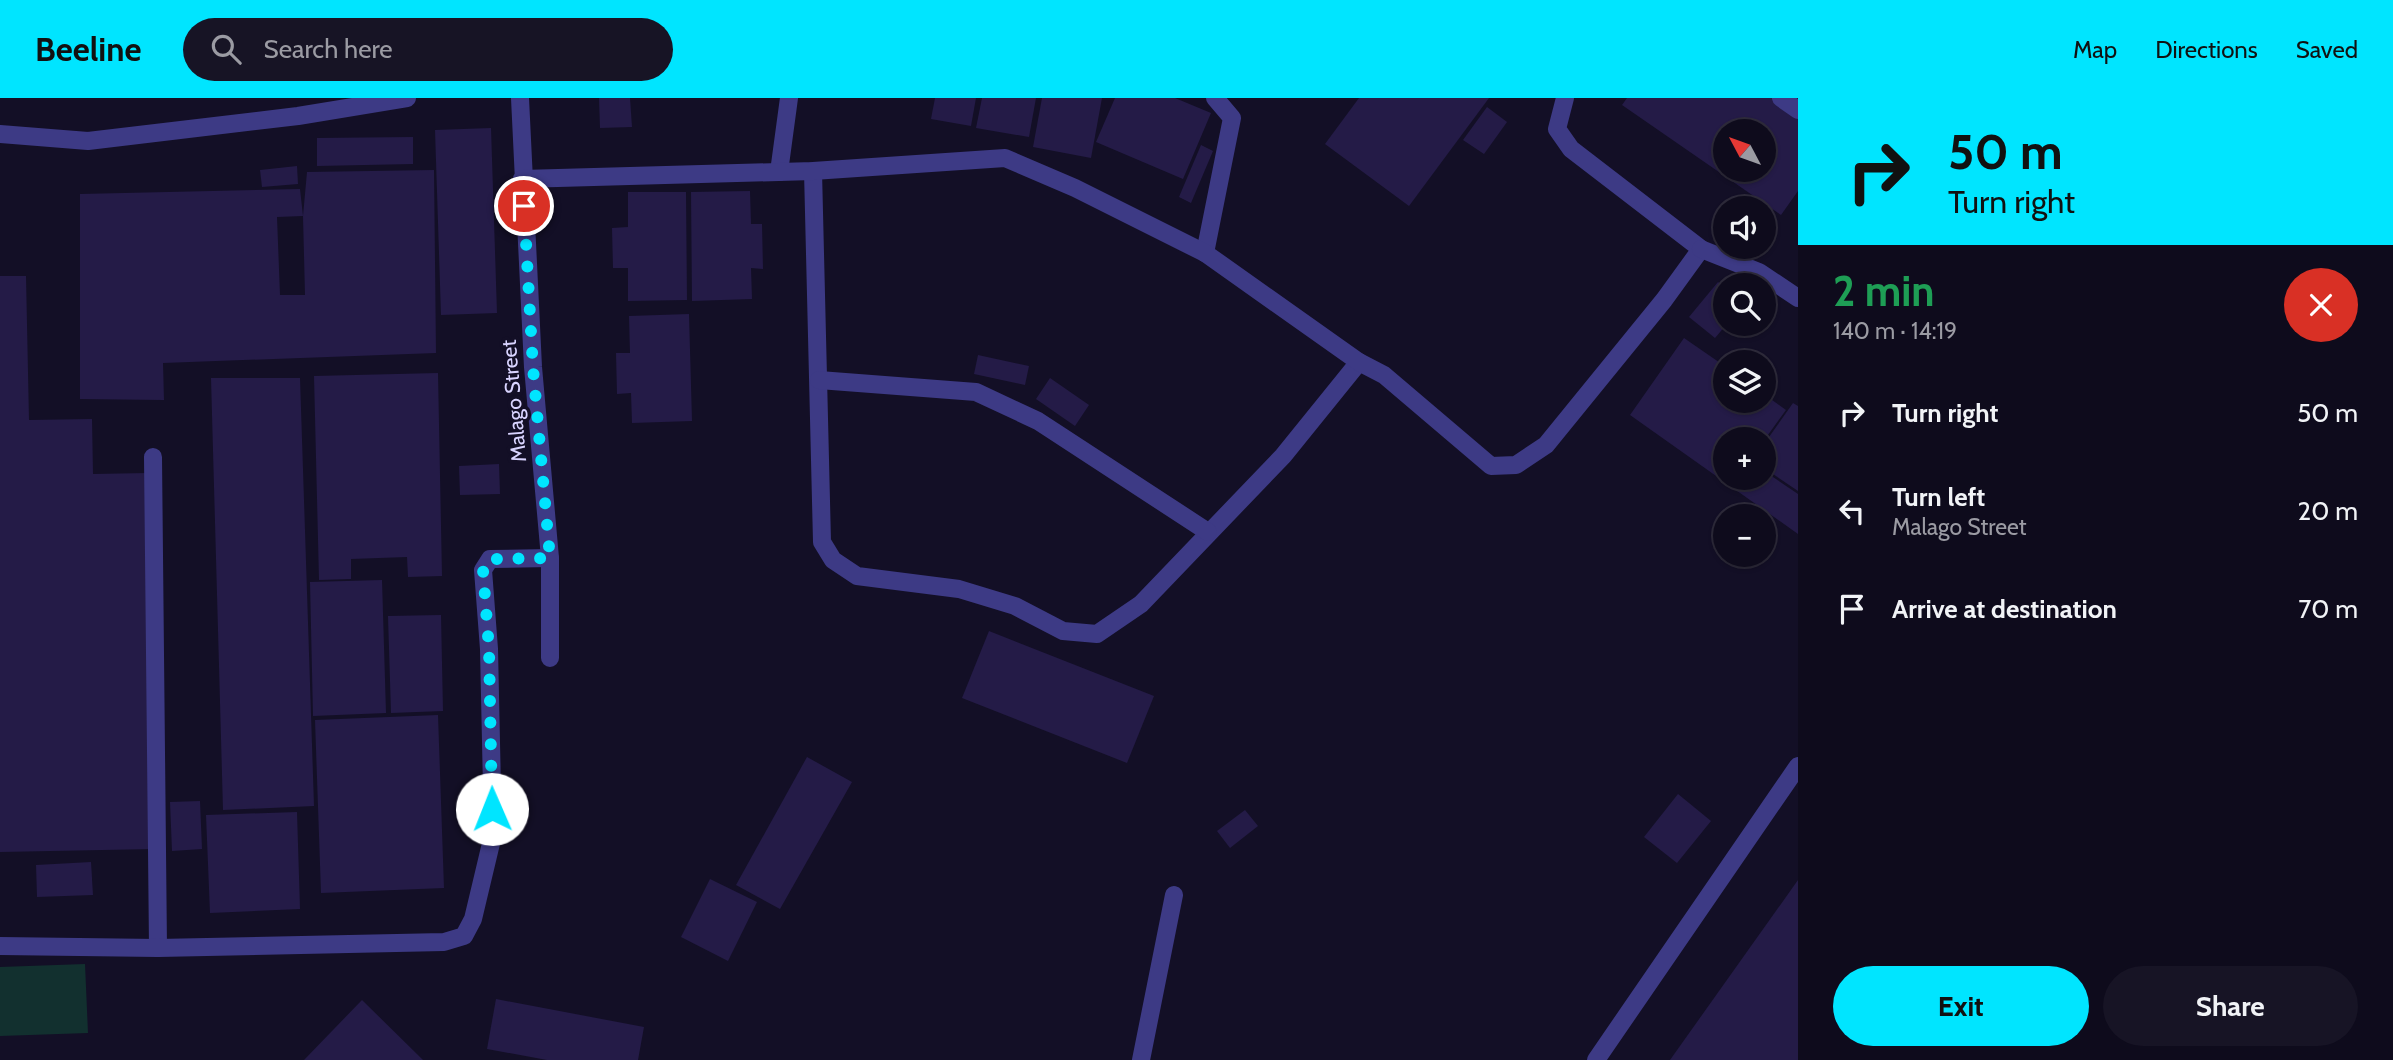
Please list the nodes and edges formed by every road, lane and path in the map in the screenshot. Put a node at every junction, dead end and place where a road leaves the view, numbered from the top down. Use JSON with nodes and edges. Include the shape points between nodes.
{"nodes":[{"id":1,"x":407,"y":98,"type":"edge"},
{"id":2,"x":520,"y":98,"type":"edge"},
{"id":3,"x":789,"y":98,"type":"edge"},
{"id":4,"x":1215,"y":98,"type":"edge"},
{"id":5,"x":1565,"y":98,"type":"edge"},
{"id":6,"x":1781,"y":98,"type":"edge"},
{"id":7,"x":1798,"y":110,"type":"edge"},
{"id":8,"x":0,"y":134,"type":"edge"},
{"id":9,"x":813,"y":171,"type":"junction"},
{"id":10,"x":779,"y":172,"type":"junction"},
{"id":11,"x":522,"y":179,"type":"junction"},
{"id":12,"x":1702,"y":249,"type":"junction"},
{"id":13,"x":1205,"y":253,"type":"junction"},
{"id":14,"x":1798,"y":298,"type":"edge"},
{"id":15,"x":1359,"y":362,"type":"junction"},
{"id":16,"x":818,"y":380,"type":"junction"},
{"id":17,"x":153,"y":457,"type":"dead end"},
{"id":18,"x":1208,"y":532,"type":"junction"},
{"id":19,"x":550,"y":558,"type":"junction"},
{"id":20,"x":550,"y":658,"type":"dead end"},
{"id":21,"x":1798,"y":766,"type":"edge"},
{"id":22,"x":1174,"y":895,"type":"dead end"},
{"id":23,"x":0,"y":946,"type":"edge"},
{"id":24,"x":158,"y":948,"type":"junction"},
{"id":25,"x":1141,"y":1060,"type":"edge"},
{"id":26,"x":1596,"y":1060,"type":"edge"}],
"edges":[{"from":1,"to":8,"type":"street","via":[[88,141]]},
{"from":2,"to":11,"type":"street","name":"Malago Street"},
{"from":3,"to":10,"type":"street"},
{"from":4,"to":13,"type":"street","via":[[1232,118]]},
{"from":5,"to":12,"type":"street","via":[[1557,129],[1571,149]]},
{"from":6,"to":7,"type":"street"},
{"from":9,"to":10,"type":"street"},
{"from":9,"to":13,"type":"street","via":[[1005,158]]},
{"from":9,"to":16,"type":"street"},
{"from":10,"to":11,"type":"street"},
{"from":11,"to":19,"type":"street","name":"Malago Street"},
{"from":12,"to":14,"type":"street","via":[[1759,272]]},
{"from":12,"to":15,"type":"street","via":[[1546,446],[1516,465],[1491,466],[1384,375]]},
{"from":13,"to":15,"type":"street"},
{"from":15,"to":18,"type":"street","via":[[1283,456]]},
{"from":16,"to":18,"type":"street","via":[[976,392],[1038,421]]},
{"from":16,"to":18,"type":"street","via":[[822,542],[833,560],[857,576],[959,589],[1016,606],[1063,631],[1097,634],[1141,604]]},
{"from":17,"to":24,"type":"street"},
{"from":19,"to":20,"type":"street","name":"Malago Street"},
{"from":19,"to":24,"type":"street","via":[[490,559],[483,570],[493,835],[473,919],[464,936],[444,942]]},
{"from":21,"to":26,"type":"street"},
{"from":22,"to":25,"type":"street"},
{"from":23,"to":24,"type":"street"}]}
